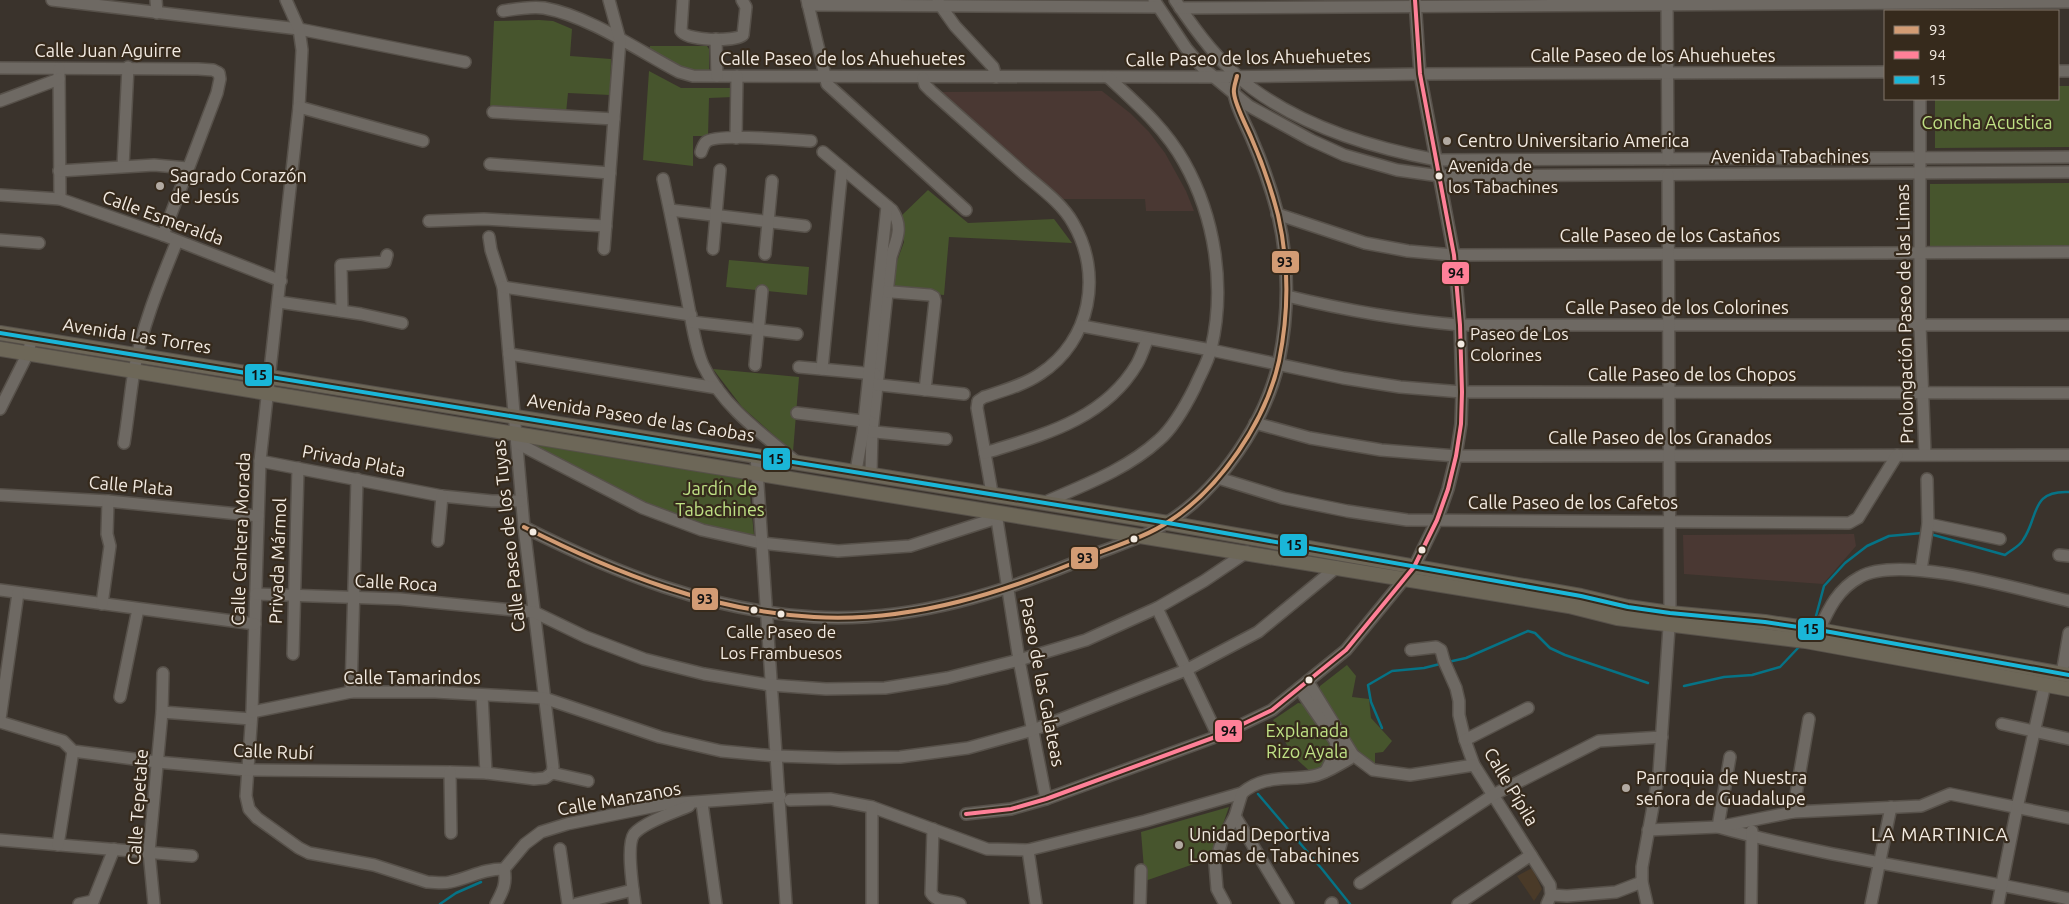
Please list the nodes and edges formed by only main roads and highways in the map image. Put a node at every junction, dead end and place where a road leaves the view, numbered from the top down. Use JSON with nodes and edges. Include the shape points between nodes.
{"nodes":[{"id":1,"x":0,"y":333,"type":"edge"},
{"id":2,"x":0,"y":348,"type":"edge"},
{"id":3,"x":268,"y":377,"type":"joint"},
{"id":4,"x":266,"y":393,"type":"joint"},
{"id":5,"x":935,"y":484,"type":"junction"},
{"id":6,"x":932,"y":502,"type":"junction"},
{"id":7,"x":1669,"y":619,"type":"junction"},
{"id":8,"x":1811,"y":633,"type":"junction"},
{"id":9,"x":2065,"y":674,"type":"edge"},
{"id":10,"x":2069,"y":688,"type":"edge"}],
"edges":[{"from":1,"to":3,"type":"main road","name":"Avenida Las Torres"},
{"from":2,"to":4,"type":"main road","name":"Avenida Las Torres"},
{"from":3,"to":5,"type":"main road","name":"Avenida Paseo de las Caobas","via":[[795,461],[871,469]]},
{"from":4,"to":6,"type":"main road","name":"Avenida Paseo de las Caobas","via":[[516,438]]},
{"from":5,"to":6,"type":"main road"},
{"from":5,"to":7,"type":"main road","name":"Avenida Paseo de las Caobas","via":[[1581,596]]},
{"from":6,"to":7,"type":"main road","name":"Avenida Paseo de las Caobas","via":[[996,515],[1247,552],[1569,606],[1617,618]]},
{"from":7,"to":8,"type":"main road"},
{"from":8,"to":9,"type":"main road"},
{"from":8,"to":10,"type":"main road"}]}
